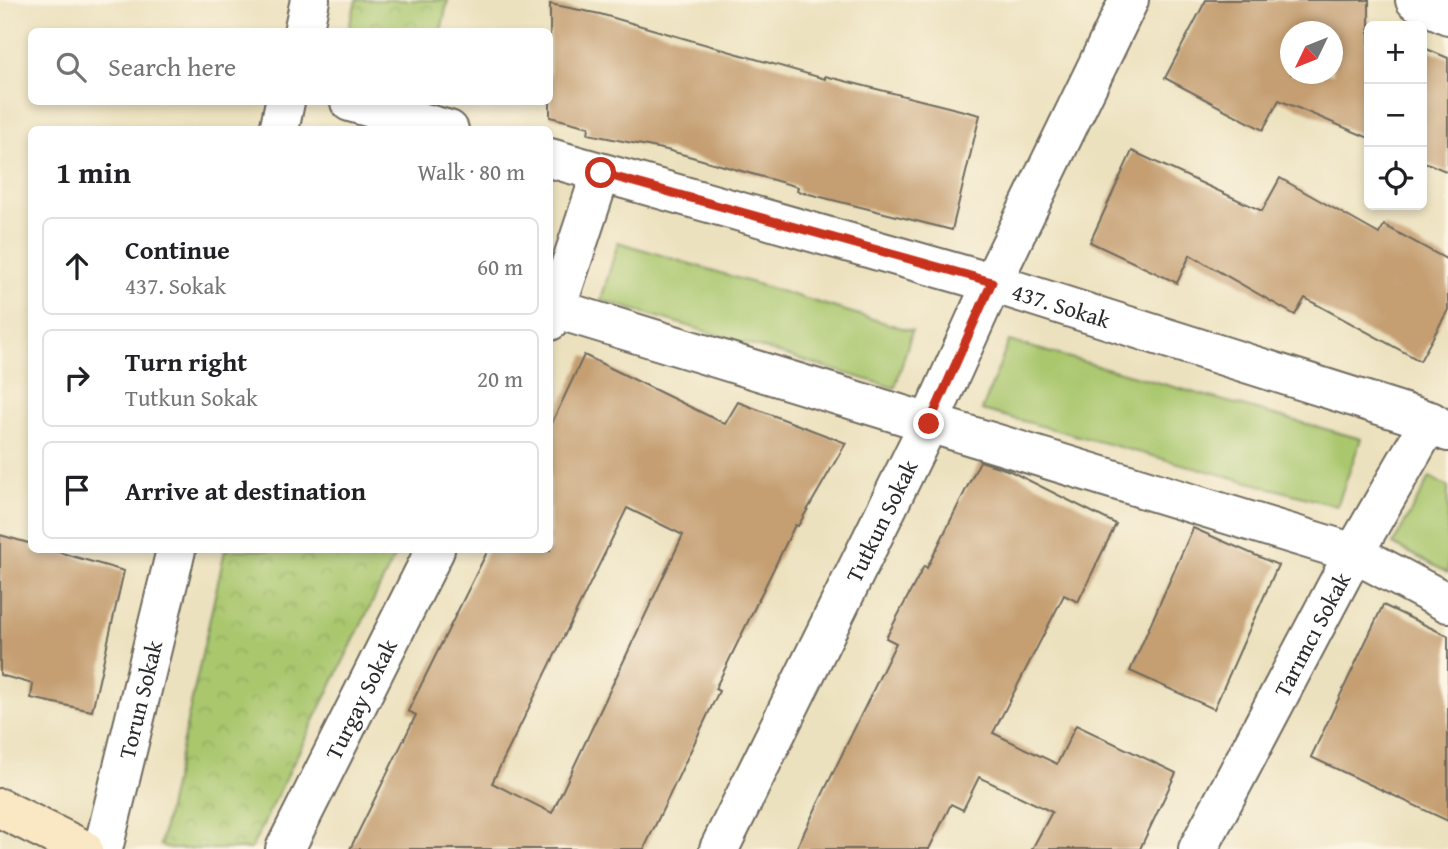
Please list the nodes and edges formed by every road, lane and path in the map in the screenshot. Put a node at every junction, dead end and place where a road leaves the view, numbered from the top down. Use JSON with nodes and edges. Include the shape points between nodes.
{"nodes":[{"id":1,"x":310,"y":0,"type":"edge"},
{"id":2,"x":1129,"y":0,"type":"edge"},
{"id":3,"x":1415,"y":0,"type":"edge"},
{"id":4,"x":1448,"y":15,"type":"edge"},
{"id":5,"x":304,"y":28,"type":"edge"},
{"id":6,"x":284,"y":105,"type":"edge"},
{"id":7,"x":361,"y":105,"type":"edge"},
{"id":8,"x":280,"y":126,"type":"edge"},
{"id":9,"x":435,"y":126,"type":"edge"},
{"id":10,"x":553,"y":159,"type":"edge"},
{"id":11,"x":601,"y":173,"type":"junction"},
{"id":12,"x":992,"y":282,"type":"junction"},
{"id":13,"x":553,"y":315,"type":"edge"},
{"id":14,"x":929,"y":424,"type":"junction"},
{"id":15,"x":1439,"y":427,"type":"edge"},
{"id":16,"x":175,"y":553,"type":"edge"},
{"id":17,"x":433,"y":553,"type":"edge"},
{"id":18,"x":1354,"y":553,"type":"junction"},
{"id":19,"x":1448,"y":603,"type":"edge"},
{"id":20,"x":0,"y":808,"type":"edge"},
{"id":21,"x":83,"y":849,"type":"edge"},
{"id":22,"x":103,"y":849,"type":"edge"},
{"id":23,"x":285,"y":849,"type":"edge"},
{"id":24,"x":719,"y":849,"type":"edge"},
{"id":25,"x":1199,"y":849,"type":"edge"}],
"edges":[{"from":1,"to":5,"type":"street"},
{"from":2,"to":12,"type":"street","name":"Tutkun Sokak"},
{"from":3,"to":4,"type":"street"},
{"from":6,"to":8,"type":"street"},
{"from":7,"to":9,"type":"street"},
{"from":10,"to":11,"type":"street","name":"437. Sokak"},
{"from":11,"to":12,"type":"street","name":"437. Sokak"},
{"from":11,"to":13,"type":"street"},
{"from":12,"to":14,"type":"street","name":"Tutkun Sokak"},
{"from":12,"to":15,"type":"street","name":"437. Sokak"},
{"from":13,"to":14,"type":"street"},
{"from":14,"to":18,"type":"street"},
{"from":14,"to":24,"type":"street","name":"Tutkun Sokak"},
{"from":15,"to":18,"type":"street","name":"Tarımcı Sokak"},
{"from":16,"to":22,"type":"street","name":"Torun Sokak"},
{"from":17,"to":23,"type":"street","name":"Turgay Sokak"},
{"from":18,"to":19,"type":"street"},
{"from":18,"to":25,"type":"street","name":"Tarımcı Sokak"},
{"from":20,"to":21,"type":"main road"}]}
